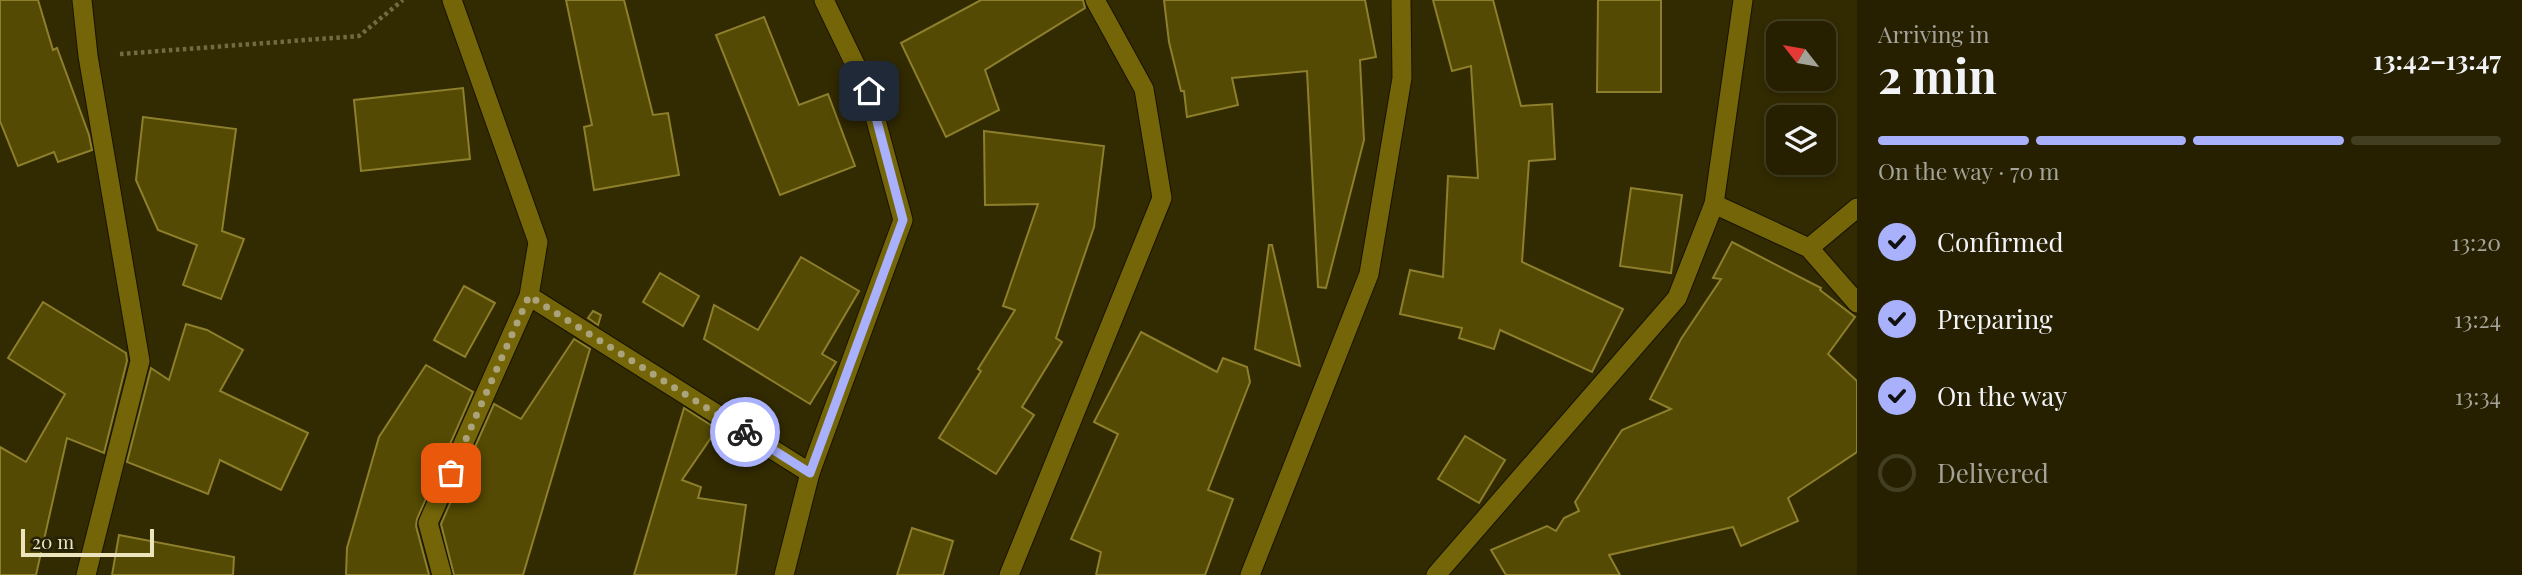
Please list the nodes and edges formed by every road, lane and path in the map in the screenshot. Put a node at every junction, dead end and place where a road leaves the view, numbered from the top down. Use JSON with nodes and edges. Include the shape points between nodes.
{"nodes":[{"id":1,"x":82,"y":0,"type":"edge"},
{"id":2,"x":403,"y":0,"type":"edge"},
{"id":3,"x":452,"y":0,"type":"edge"},
{"id":4,"x":824,"y":0,"type":"edge"},
{"id":5,"x":1095,"y":0,"type":"edge"},
{"id":6,"x":1401,"y":0,"type":"edge"},
{"id":7,"x":1743,"y":0,"type":"edge"},
{"id":8,"x":88,"y":56,"type":"junction"},
{"id":9,"x":1714,"y":204,"type":"junction"},
{"id":10,"x":1857,"y":208,"type":"edge"},
{"id":11,"x":1809,"y":248,"type":"junction"},
{"id":12,"x":529,"y":296,"type":"junction"},
{"id":13,"x":1857,"y":303,"type":"edge"},
{"id":14,"x":810,"y":473,"type":"junction"},
{"id":15,"x":86,"y":575,"type":"edge"},
{"id":16,"x":442,"y":575,"type":"edge"},
{"id":17,"x":785,"y":575,"type":"edge"},
{"id":18,"x":1009,"y":575,"type":"edge"},
{"id":19,"x":1250,"y":575,"type":"edge"},
{"id":20,"x":1436,"y":575,"type":"edge"}],
"edges":[{"from":1,"to":8,"type":"street"},
{"from":2,"to":8,"type":"path","via":[[359,36]]},
{"from":3,"to":12,"type":"street","via":[[538,242]]},
{"from":4,"to":14,"type":"street","via":[[869,91],[903,220]]},
{"from":5,"to":18,"type":"street","via":[[1144,89],[1162,198]]},
{"from":6,"to":19,"type":"street","via":[[1402,78],[1369,274]]},
{"from":7,"to":9,"type":"street"},
{"from":8,"to":15,"type":"street","via":[[140,361]]},
{"from":9,"to":11,"type":"street"},
{"from":9,"to":20,"type":"street","via":[[1677,298]]},
{"from":10,"to":11,"type":"street"},
{"from":11,"to":13,"type":"street"},
{"from":12,"to":14,"type":"street"},
{"from":12,"to":16,"type":"street","via":[[429,523]]},
{"from":14,"to":17,"type":"street"}]}
